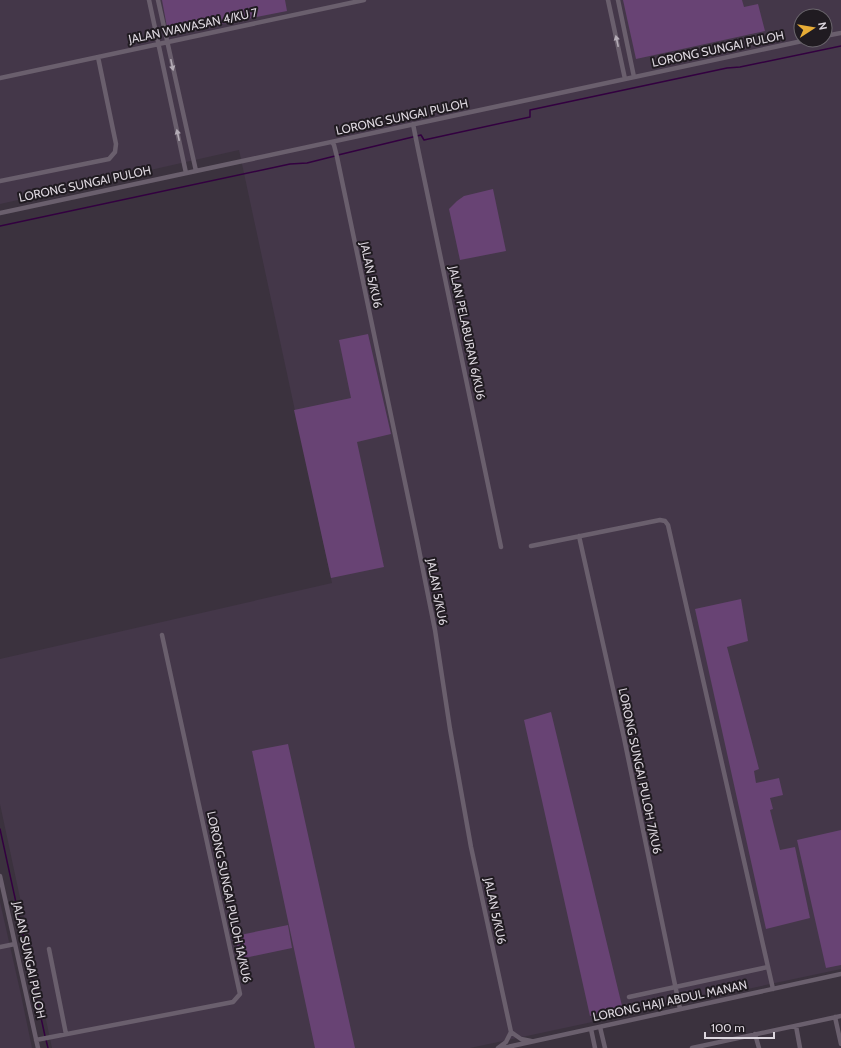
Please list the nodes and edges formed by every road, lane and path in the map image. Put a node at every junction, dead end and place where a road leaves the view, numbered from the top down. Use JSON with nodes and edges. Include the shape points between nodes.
{"nodes":[{"id":1,"x":149,"y":0,"type":"edge"},
{"id":2,"x":158,"y":0,"type":"edge"},
{"id":3,"x":364,"y":0,"type":"edge"},
{"id":4,"x":608,"y":0,"type":"edge"},
{"id":5,"x":618,"y":0,"type":"edge"},
{"id":6,"x":167,"y":42,"type":"junction"},
{"id":7,"x":793,"y":43,"type":"edge"},
{"id":8,"x":158,"y":44,"type":"junction"},
{"id":9,"x":98,"y":56,"type":"junction"},
{"id":10,"x":634,"y":77,"type":"junction"},
{"id":11,"x":0,"y":78,"type":"edge"},
{"id":12,"x":625,"y":79,"type":"junction"},
{"id":13,"x":414,"y":124,"type":"junction"},
{"id":14,"x":333,"y":143,"type":"junction"},
{"id":15,"x":196,"y":171,"type":"junction"},
{"id":16,"x":186,"y":173,"type":"junction"},
{"id":17,"x":0,"y":181,"type":"edge"},
{"id":18,"x":0,"y":213,"type":"edge"},
{"id":19,"x":579,"y":536,"type":"junction"},
{"id":20,"x":531,"y":546,"type":"dead end"},
{"id":21,"x":501,"y":547,"type":"dead end"},
{"id":22,"x":162,"y":635,"type":"dead end"},
{"id":23,"x":0,"y":876,"type":"edge"},
{"id":24,"x":15,"y":944,"type":"junction"},
{"id":25,"x":0,"y":947,"type":"edge"},
{"id":26,"x":49,"y":949,"type":"dead end"},
{"id":27,"x":768,"y":967,"type":"junction"},
{"id":28,"x":841,"y":974,"type":"edge"},
{"id":29,"x":675,"y":988,"type":"junction"},
{"id":30,"x":773,"y":989,"type":"junction"},
{"id":31,"x":629,"y":997,"type":"dead end"},
{"id":32,"x":680,"y":1010,"type":"junction"},
{"id":33,"x":841,"y":1016,"type":"edge"},
{"id":34,"x":835,"y":1017,"type":"junction"},
{"id":35,"x":796,"y":1026,"type":"junction"},
{"id":36,"x":600,"y":1027,"type":"junction"},
{"id":37,"x":591,"y":1029,"type":"junction"},
{"id":38,"x":511,"y":1032,"type":"junction"},
{"id":39,"x":66,"y":1034,"type":"junction"},
{"id":40,"x":756,"y":1034,"type":"junction"},
{"id":41,"x":36,"y":1040,"type":"junction"},
{"id":42,"x":535,"y":1041,"type":"junction"},
{"id":43,"x":841,"y":1044,"type":"edge"},
{"id":44,"x":717,"y":1045,"type":"edge"},
{"id":45,"x":38,"y":1048,"type":"edge"},
{"id":46,"x":498,"y":1048,"type":"edge"},
{"id":47,"x":503,"y":1048,"type":"edge"},
{"id":48,"x":595,"y":1048,"type":"edge"},
{"id":49,"x":605,"y":1048,"type":"edge"},
{"id":50,"x":692,"y":1048,"type":"edge"},
{"id":51,"x":758,"y":1048,"type":"edge"},
{"id":52,"x":800,"y":1048,"type":"edge"}],
"edges":[{"from":1,"to":8,"type":"street"},
{"from":2,"to":6,"type":"street"},
{"from":3,"to":6,"type":"street","name":"JALAN WAWASAN 4/KU 7"},
{"from":12,"to":4,"type":"street","one_way":true},
{"from":5,"to":10,"type":"street"},
{"from":6,"to":8,"type":"street","name":"JALAN WAWASAN 4/KU 7"},
{"from":6,"to":15,"type":"street","one_way":true},
{"from":7,"to":10,"type":"street","name":"LORONG SUNGAI PULOH"},
{"from":8,"to":9,"type":"street","name":"JALAN WAWASAN 4/KU 7"},
{"from":16,"to":8,"type":"street","one_way":true},
{"from":9,"to":11,"type":"street","name":"JALAN WAWASAN 4/KU 7"},
{"from":9,"to":17,"type":"street","via":[[116,144],[115,152],[109,159]]},
{"from":10,"to":12,"type":"street","name":"LORONG SUNGAI PULOH"},
{"from":12,"to":13,"type":"street","name":"LORONG SUNGAI PULOH"},
{"from":13,"to":14,"type":"street","name":"LORONG SUNGAI PULOH"},
{"from":13,"to":21,"type":"street","name":"JALAN PELABURAN 6/KU6"},
{"from":14,"to":15,"type":"street","name":"LORONG SUNGAI PULOH"},
{"from":14,"to":38,"type":"street","name":"JALAN 5/KU6","via":[[435,630],[471,847]]},
{"from":15,"to":16,"type":"street","name":"LORONG SUNGAI PULOH"},
{"from":16,"to":18,"type":"street","name":"LORONG SUNGAI PULOH"},
{"from":19,"to":20,"type":"street"},
{"from":19,"to":27,"type":"street","via":[[660,520],[668,525]]},
{"from":19,"to":29,"type":"street","name":"LORONG SUNGAI PULOH 7/KU6","via":[[624,738]]},
{"from":22,"to":39,"type":"street","name":"LORONG SUNGAI PULOH 1A/KU6","via":[[240,994],[233,1002]]},
{"from":23,"to":24,"type":"street","name":"JALAN SUNGAI PULOH"},
{"from":24,"to":25,"type":"street"},
{"from":24,"to":41,"type":"street","name":"JALAN SUNGAI PULOH"},
{"from":26,"to":39,"type":"street"},
{"from":27,"to":29,"type":"street"},
{"from":27,"to":30,"type":"street"},
{"from":28,"to":30,"type":"street","name":"LORONG HAJI ABDUL MANAN"},
{"from":29,"to":31,"type":"street"},
{"from":29,"to":32,"type":"street","name":"LORONG SUNGAI PULOH 7/KU6"},
{"from":30,"to":32,"type":"street","name":"LORONG HAJI ABDUL MANAN"},
{"from":32,"to":36,"type":"street","name":"LORONG HAJI ABDUL MANAN"},
{"from":33,"to":34,"type":"street"},
{"from":34,"to":35,"type":"street"},
{"from":34,"to":43,"type":"street"},
{"from":35,"to":40,"type":"street"},
{"from":35,"to":52,"type":"street"},
{"from":36,"to":37,"type":"street","name":"LORONG HAJI ABDUL MANAN"},
{"from":36,"to":49,"type":"street"},
{"from":37,"to":42,"type":"street","name":"LORONG HAJI ABDUL MANAN"},
{"from":37,"to":48,"type":"street"},
{"from":38,"to":42,"type":"street","via":[[521,1039]]},
{"from":38,"to":46,"type":"street","via":[[506,1042]]},
{"from":39,"to":41,"type":"street","name":"LORONG SUNGAI PULOH 1A/KU6"},
{"from":40,"to":44,"type":"street"},
{"from":40,"to":51,"type":"street"},
{"from":41,"to":45,"type":"street","name":"JALAN SUNGAI PULOH"},
{"from":42,"to":47,"type":"street","name":"LORONG HAJI ABDUL MANAN"},
{"from":44,"to":50,"type":"street"}]}
